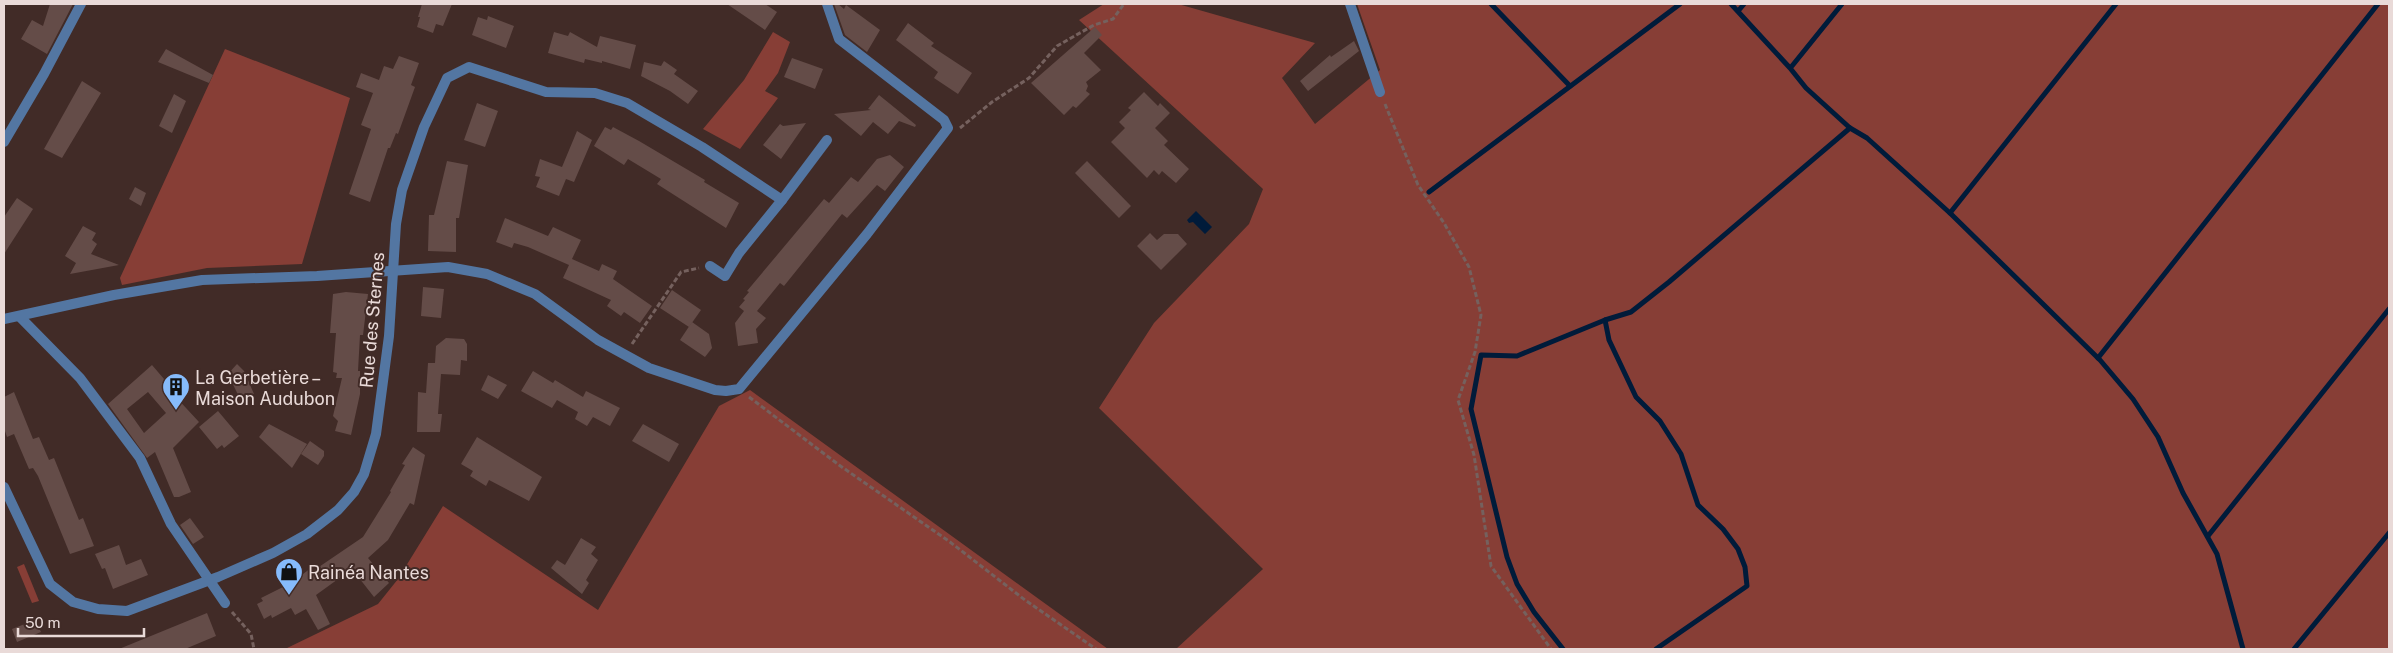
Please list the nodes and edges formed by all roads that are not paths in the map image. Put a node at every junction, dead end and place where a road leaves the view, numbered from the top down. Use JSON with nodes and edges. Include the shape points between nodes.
{"nodes":[{"id":1,"x":80,"y":4,"type":"edge"},
{"id":2,"x":827,"y":4,"type":"edge"},
{"id":3,"x":1350,"y":4,"type":"edge"},
{"id":4,"x":1380,"y":92,"type":"road end"},
{"id":5,"x":827,"y":140,"type":"dead end"},
{"id":6,"x":4,"y":142,"type":"edge"},
{"id":7,"x":782,"y":200,"type":"junction"},
{"id":8,"x":710,"y":266,"type":"road end"},
{"id":9,"x":394,"y":269,"type":"junction"},
{"id":10,"x":20,"y":317,"type":"junction"},
{"id":11,"x":4,"y":319,"type":"edge"},
{"id":12,"x":4,"y":489,"type":"edge"},
{"id":13,"x":209,"y":581,"type":"junction"},
{"id":14,"x":225,"y":603,"type":"road end"}],
"edges":[{"from":1,"to":6,"type":"street"},
{"from":2,"to":9,"type":"street","via":[[840,39],[944,120],[948,128],[867,234],[738,389],[726,391],[697,385],[649,368],[579,327],[535,294],[501,278],[448,267]]},
{"from":3,"to":4,"type":"street"},
{"from":5,"to":7,"type":"street"},
{"from":7,"to":8,"type":"street","via":[[739,253],[725,276]]},
{"from":7,"to":9,"type":"street","name":"Rue des Sternes","via":[[627,103],[595,93],[546,92],[468,67],[447,78],[424,127],[402,190],[396,224]]},
{"from":9,"to":10,"type":"street","via":[[318,276],[202,280],[114,295]]},
{"from":9,"to":13,"type":"street","name":"Rue des Sternes","via":[[376,434],[364,474],[354,492],[338,510],[307,534]]},
{"from":10,"to":11,"type":"street"},
{"from":10,"to":13,"type":"street","via":[[80,378],[140,458],[170,524]]},
{"from":12,"to":13,"type":"street","name":"Rue des Sternes","via":[[50,584],[73,602],[98,609],[127,611]]},
{"from":13,"to":14,"type":"street"}]}
